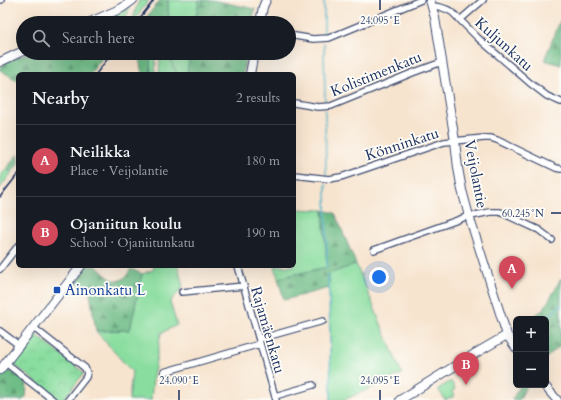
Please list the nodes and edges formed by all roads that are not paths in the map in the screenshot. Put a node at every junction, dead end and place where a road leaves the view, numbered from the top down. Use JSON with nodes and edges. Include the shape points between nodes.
{"nodes":[{"id":1,"x":266,"y":0,"type":"edge"},
{"id":2,"x":421,"y":0,"type":"edge"},
{"id":3,"x":484,"y":0,"type":"edge"},
{"id":4,"x":129,"y":1,"type":"edge"},
{"id":5,"x":431,"y":3,"type":"edge"},
{"id":6,"x":105,"y":16,"type":"edge"},
{"id":7,"x":261,"y":16,"type":"edge"},
{"id":8,"x":460,"y":20,"type":"junction"},
{"id":9,"x":296,"y":37,"type":"edge"},
{"id":10,"x":16,"y":54,"type":"edge"},
{"id":11,"x":253,"y":60,"type":"edge"},
{"id":12,"x":0,"y":62,"type":"edge"},
{"id":13,"x":442,"y":62,"type":"junction"},
{"id":14,"x":250,"y":72,"type":"edge"},
{"id":15,"x":561,"y":102,"type":"edge"},
{"id":16,"x":296,"y":103,"type":"edge"},
{"id":17,"x":455,"y":142,"type":"junction"},
{"id":18,"x":561,"y":170,"type":"edge"},
{"id":19,"x":296,"y":175,"type":"edge"},
{"id":20,"x":469,"y":216,"type":"junction"},
{"id":21,"x":552,"y":240,"type":"dead end"},
{"id":22,"x":16,"y":249,"type":"edge"},
{"id":23,"x":374,"y":250,"type":"dead end"},
{"id":24,"x":80,"y":268,"type":"edge"},
{"id":25,"x":239,"y":268,"type":"edge"},
{"id":26,"x":0,"y":269,"type":"edge"},
{"id":27,"x":244,"y":286,"type":"junction"},
{"id":28,"x":182,"y":292,"type":"dead end"},
{"id":29,"x":323,"y":321,"type":"dead end"},
{"id":30,"x":34,"y":328,"type":"junction"},
{"id":31,"x":0,"y":331,"type":"edge"},
{"id":32,"x":507,"y":335,"type":"junction"},
{"id":33,"x":259,"y":341,"type":"junction"},
{"id":34,"x":513,"y":344,"type":"edge"},
{"id":35,"x":20,"y":346,"type":"junction"},
{"id":36,"x":6,"y":363,"type":"junction"},
{"id":37,"x":0,"y":370,"type":"edge"},
{"id":38,"x":164,"y":372,"type":"dead end"},
{"id":39,"x":313,"y":385,"type":"dead end"},
{"id":40,"x":547,"y":388,"type":"edge"},
{"id":41,"x":275,"y":398,"type":"edge"},
{"id":42,"x":53,"y":400,"type":"edge"},
{"id":43,"x":68,"y":400,"type":"edge"},
{"id":44,"x":400,"y":400,"type":"edge"},
{"id":45,"x":557,"y":400,"type":"edge"}],
"edges":[{"from":1,"to":7,"type":"street"},
{"from":2,"to":9,"type":"street","via":[[329,38]]},
{"from":3,"to":8,"type":"street"},
{"from":4,"to":6,"type":"street"},
{"from":5,"to":8,"type":"street","name":"Kuljunkatu","via":[[447,9]]},
{"from":5,"to":13,"type":"street","name":"Veijolantie","via":[[436,18]]},
{"from":8,"to":15,"type":"street","name":"Kuljunkatu","via":[[546,96]]},
{"from":10,"to":12,"type":"street"},
{"from":11,"to":14,"type":"street"},
{"from":13,"to":16,"type":"street","name":"Kolistimenkatu","via":[[331,106]]},
{"from":13,"to":17,"type":"street","name":"Veijolantie"},
{"from":17,"to":18,"type":"street","name":"Könninkatu","via":[[491,138]]},
{"from":17,"to":19,"type":"street","name":"Könninkatu","via":[[444,142],[341,178]]},
{"from":17,"to":20,"type":"street","name":"Veijolantie","via":[[462,190]]},
{"from":20,"to":21,"type":"street","via":[[500,212],[540,230]]},
{"from":20,"to":23,"type":"street"},
{"from":20,"to":32,"type":"street","name":"Veijolantie"},
{"from":22,"to":26,"type":"street"},
{"from":24,"to":30,"type":"street"},
{"from":25,"to":27,"type":"street","name":"Rajamäenkatu"},
{"from":27,"to":28,"type":"street"},
{"from":27,"to":33,"type":"street","name":"Rajamäenkatu"},
{"from":29,"to":33,"type":"street"},
{"from":30,"to":35,"type":"street"},
{"from":30,"to":43,"type":"street","via":[[85,368],[86,377]]},
{"from":31,"to":35,"type":"street"},
{"from":32,"to":34,"type":"street","name":"Veijolantie"},
{"from":32,"to":44,"type":"street"},
{"from":33,"to":38,"type":"street"},
{"from":33,"to":41,"type":"street","name":"Rajamäenkatu"},
{"from":35,"to":36,"type":"street"},
{"from":36,"to":37,"type":"street"},
{"from":36,"to":42,"type":"street"},
{"from":39,"to":41,"type":"street"},
{"from":40,"to":45,"type":"street"}]}
